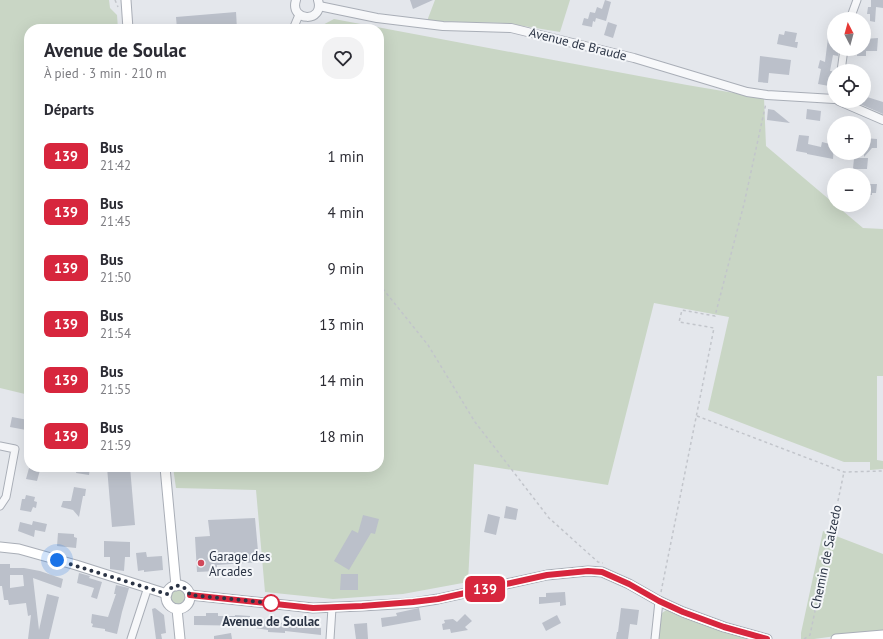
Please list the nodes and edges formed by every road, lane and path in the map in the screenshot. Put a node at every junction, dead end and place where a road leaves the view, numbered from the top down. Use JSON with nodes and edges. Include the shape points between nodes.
{"nodes":[{"id":1,"x":126,"y":0,"type":"edge"},
{"id":2,"x":295,"y":0,"type":"edge"},
{"id":3,"x":857,"y":0,"type":"edge"},
{"id":4,"x":319,"y":3,"type":"edge"},
{"id":5,"x":853,"y":12,"type":"edge"},
{"id":6,"x":299,"y":15,"type":"junction"},
{"id":7,"x":128,"y":24,"type":"edge"},
{"id":8,"x":295,"y":24,"type":"edge"},
{"id":9,"x":767,"y":95,"type":"junction"},
{"id":10,"x":827,"y":99,"type":"edge"},
{"id":11,"x":855,"y":108,"type":"edge"},
{"id":12,"x":883,"y":120,"type":"edge"},
{"id":13,"x":384,"y":290,"type":"edge"},
{"id":14,"x":698,"y":416,"type":"junction"},
{"id":15,"x":0,"y":446,"type":"edge"},
{"id":16,"x":883,"y":471,"type":"edge"},
{"id":17,"x":165,"y":472,"type":"edge"},
{"id":18,"x":844,"y":472,"type":"junction"},
{"id":19,"x":0,"y":506,"type":"edge"},
{"id":20,"x":0,"y":547,"type":"edge"},
{"id":21,"x":605,"y":564,"type":"dead end"},
{"id":22,"x":176,"y":586,"type":"junction"},
{"id":23,"x":148,"y":587,"type":"junction"},
{"id":24,"x":167,"y":594,"type":"junction"},
{"id":25,"x":190,"y":595,"type":"junction"},
{"id":26,"x":659,"y":601,"type":"junction"},
{"id":27,"x":332,"y":608,"type":"junction"},
{"id":28,"x":177,"y":609,"type":"junction"},
{"id":29,"x":883,"y":635,"type":"edge"},
{"id":30,"x":131,"y":639,"type":"edge"},
{"id":31,"x":180,"y":639,"type":"edge"},
{"id":32,"x":330,"y":639,"type":"edge"},
{"id":33,"x":655,"y":639,"type":"edge"},
{"id":34,"x":767,"y":639,"type":"edge"},
{"id":35,"x":804,"y":639,"type":"edge"},
{"id":36,"x":836,"y":639,"type":"edge"}],
"edges":[{"from":1,"to":7,"type":"main road"},
{"from":2,"to":6,"type":"street"},
{"from":3,"to":5,"type":"street"},
{"from":4,"to":6,"type":"street","via":[[316,13],[310,17]]},
{"from":4,"to":9,"type":"street","name":"Avenue de Braude","via":[[377,18],[443,26],[511,28],[634,58],[747,92]]},
{"from":6,"to":8,"type":"street"},
{"from":9,"to":10,"type":"street","name":"Avenue de Braude"},
{"from":9,"to":14,"type":"path","via":[[744,204],[714,316],[682,310],[678,322],[714,328]]},
{"from":11,"to":12,"type":"street"},
{"from":13,"to":21,"type":"path","via":[[428,345],[475,422],[549,518],[598,562]]},
{"from":14,"to":18,"type":"path"},
{"from":14,"to":26,"type":"path"},
{"from":15,"to":19,"type":"street","via":[[15,449],[6,498]]},
{"from":16,"to":18,"type":"path"},
{"from":17,"to":22,"type":"main road"},
{"from":18,"to":35,"type":"path","name":"Chemin de Salzedo","via":[[810,635]]},
{"from":20,"to":23,"type":"main road","via":[[19,549],[76,564]]},
{"from":22,"to":24,"type":"main road"},
{"from":22,"to":25,"type":"main road","via":[[185,588]]},
{"from":23,"to":24,"type":"main road"},
{"from":23,"to":30,"type":"street"},
{"from":24,"to":28,"type":"main road","via":[[168,603]]},
{"from":25,"to":27,"type":"main road"},
{"from":25,"to":28,"type":"main road","via":[[188,604]]},
{"from":26,"to":27,"type":"main road","via":[[602,572],[588,571],[547,575],[438,599]]},
{"from":26,"to":33,"type":"street"},
{"from":26,"to":34,"type":"main road","via":[[724,627]]},
{"from":27,"to":32,"type":"street"},
{"from":28,"to":31,"type":"main road"},
{"from":29,"to":36,"type":"main road"}]}
